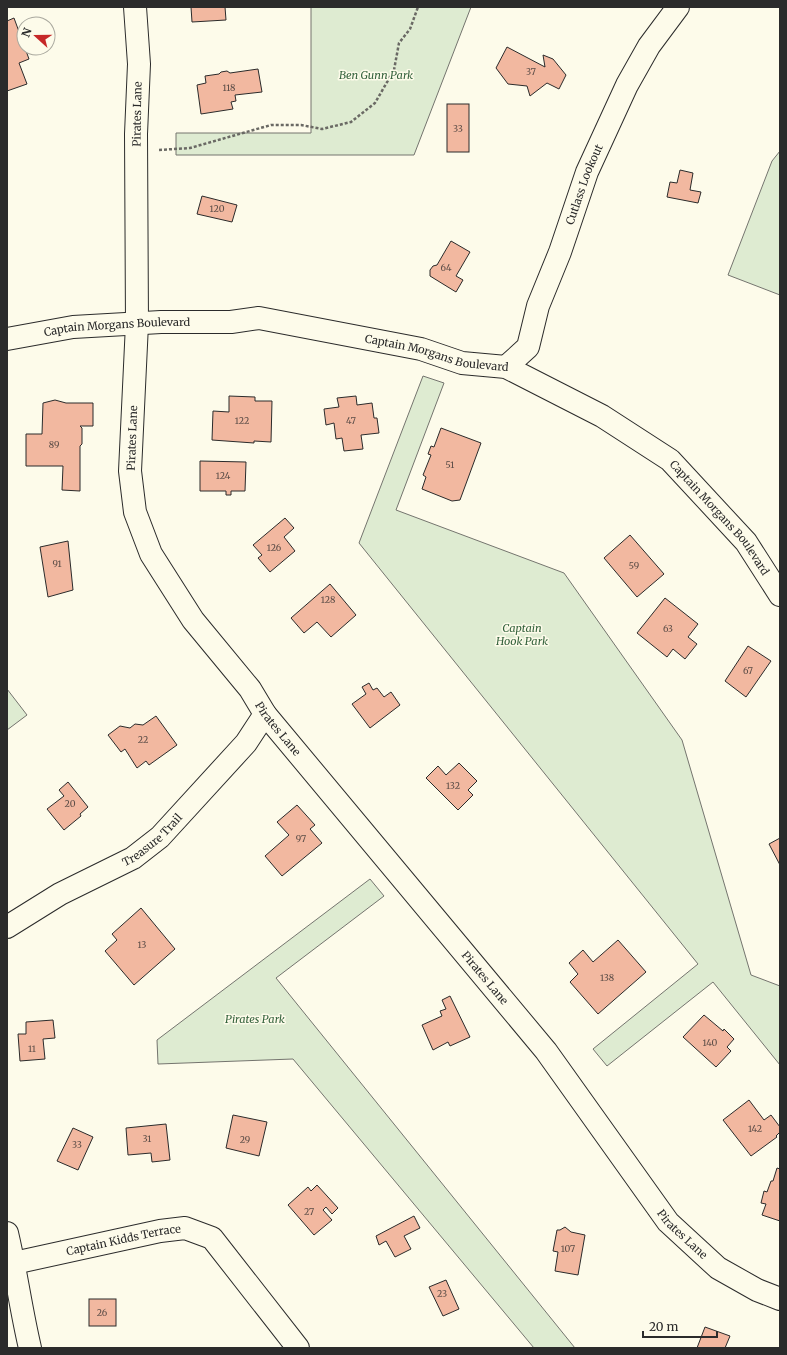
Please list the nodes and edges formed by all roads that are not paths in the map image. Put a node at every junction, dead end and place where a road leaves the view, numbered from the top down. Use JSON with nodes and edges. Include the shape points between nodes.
{"nodes":[{"id":1,"x":135,"y":7,"type":"edge"},
{"id":2,"x":678,"y":7,"type":"edge"},
{"id":3,"x":137,"y":324,"type":"junction"},
{"id":4,"x":7,"y":339,"type":"edge"},
{"id":5,"x":506,"y":367,"type":"junction"},
{"id":6,"x":780,"y":595,"type":"edge"},
{"id":7,"x":265,"y":714,"type":"junction"},
{"id":8,"x":7,"y":927,"type":"edge"},
{"id":9,"x":7,"y":1233,"type":"edge"},
{"id":10,"x":14,"y":1263,"type":"junction"},
{"id":11,"x":780,"y":1299,"type":"edge"},
{"id":12,"x":30,"y":1348,"type":"edge"},
{"id":13,"x":298,"y":1348,"type":"edge"}],
"edges":[{"from":1,"to":3,"type":"street","name":"Pirates Lane","via":[[139,64]]},
{"from":2,"to":5,"type":"street","name":"Cutlass Lookout","via":[[649,46],[627,84],[587,172],[560,252],[538,306],[528,347]]},
{"from":3,"to":4,"type":"street","name":"Captain Morgans Boulevard","via":[[73,328]]},
{"from":3,"to":5,"type":"street","name":"Captain Morgans Boulevard","via":[[231,322],[259,318],[421,348],[462,362]]},
{"from":3,"to":7,"type":"street","name":"Pirates Lane","via":[[130,471],[135,512],[151,554],[193,620],[250,689]]},
{"from":5,"to":6,"type":"street","name":"Captain Morgans Boulevard","via":[[602,416],[670,460],[746,542]]},
{"from":7,"to":8,"type":"street","name":"Treasure Trail","via":[[246,743],[160,837],[133,858],[60,894]]},
{"from":7,"to":11,"type":"street","name":"Pirates Lane","via":[[546,1051],[668,1222],[718,1268],[757,1290]]},
{"from":9,"to":10,"type":"street"},
{"from":10,"to":12,"type":"street"},
{"from":10,"to":13,"type":"street","name":"Captain Kidds Terrace","via":[[160,1231],[185,1228],[212,1238]]}]}
